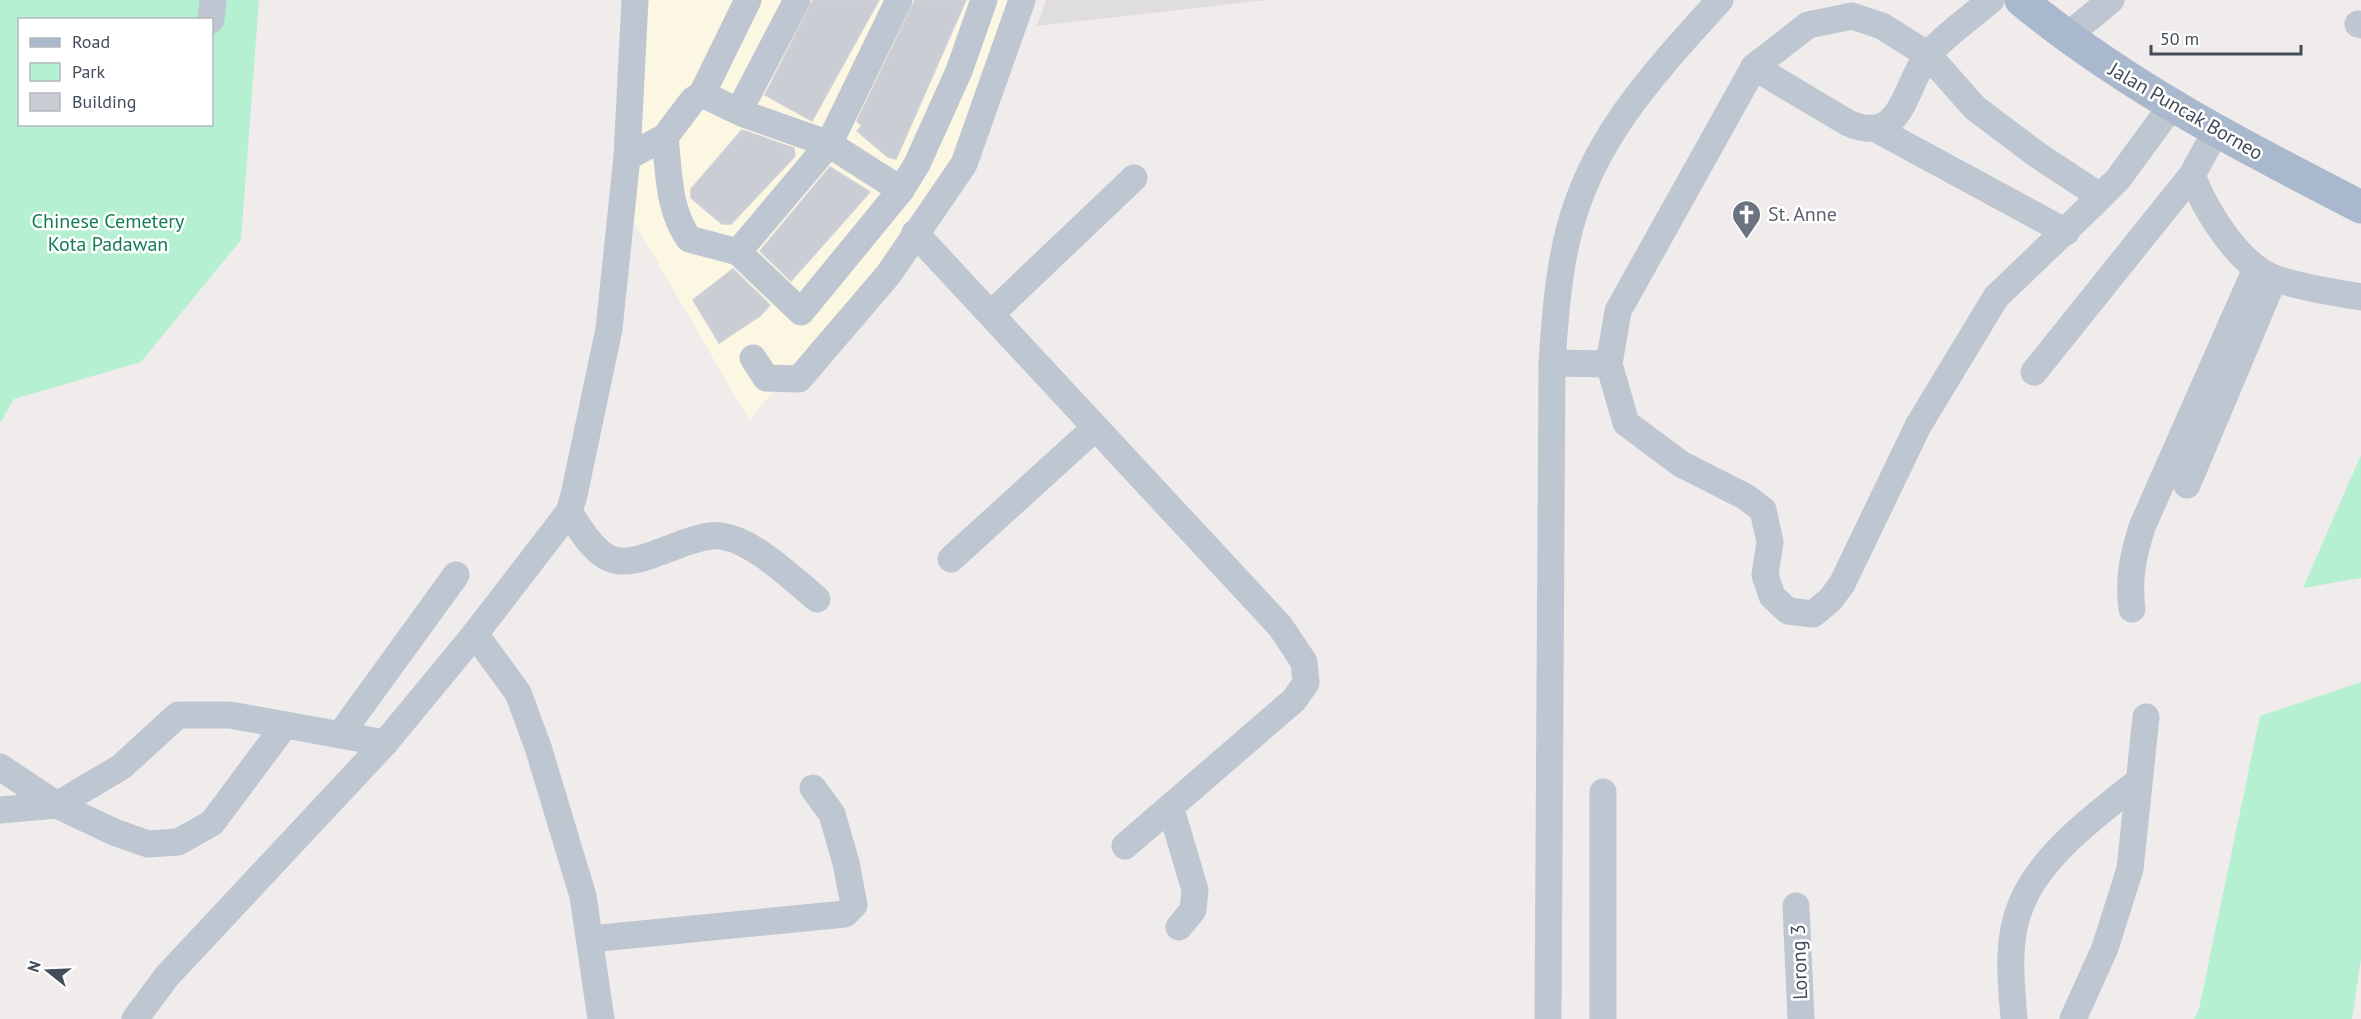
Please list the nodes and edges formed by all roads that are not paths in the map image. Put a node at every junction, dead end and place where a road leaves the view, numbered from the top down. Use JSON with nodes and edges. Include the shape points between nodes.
{"nodes":[{"id":1,"x":213,"y":0,"type":"edge"},
{"id":2,"x":748,"y":0,"type":"edge"},
{"id":3,"x":797,"y":0,"type":"edge"},
{"id":4,"x":899,"y":0,"type":"edge"},
{"id":5,"x":984,"y":0,"type":"edge"},
{"id":6,"x":1022,"y":0,"type":"edge"},
{"id":7,"x":1720,"y":0,"type":"edge"},
{"id":8,"x":1992,"y":0,"type":"edge"},
{"id":9,"x":2021,"y":0,"type":"edge"},
{"id":10,"x":2111,"y":0,"type":"edge"},
{"id":11,"x":638,"y":4,"type":"edge"},
{"id":12,"x":211,"y":18,"type":"edge"},
{"id":13,"x":2066,"y":37,"type":"junction"},
{"id":14,"x":1928,"y":55,"type":"junction"},
{"id":15,"x":1754,"y":67,"type":"junction"},
{"id":16,"x":702,"y":94,"type":"junction"},
{"id":17,"x":2173,"y":104,"type":"junction"},
{"id":18,"x":738,"y":111,"type":"junction"},
{"id":19,"x":1876,"y":129,"type":"junction"},
{"id":20,"x":2216,"y":131,"type":"junction"},
{"id":21,"x":665,"y":137,"type":"junction"},
{"id":22,"x":829,"y":144,"type":"junction"},
{"id":23,"x":627,"y":157,"type":"junction"},
{"id":24,"x":2192,"y":175,"type":"junction"},
{"id":25,"x":1134,"y":178,"type":"dead end"},
{"id":26,"x":902,"y":190,"type":"junction"},
{"id":27,"x":2092,"y":205,"type":"junction"},
{"id":28,"x":2361,"y":207,"type":"edge"},
{"id":29,"x":2066,"y":232,"type":"junction"},
{"id":30,"x":915,"y":233,"type":"junction"},
{"id":31,"x":738,"y":252,"type":"junction"},
{"id":32,"x":2265,"y":273,"type":"junction"},
{"id":33,"x":2361,"y":297,"type":"edge"},
{"id":34,"x":991,"y":314,"type":"junction"},
{"id":35,"x":753,"y":358,"type":"dead end"},
{"id":36,"x":1552,"y":363,"type":"junction"},
{"id":37,"x":1609,"y":364,"type":"junction"},
{"id":38,"x":2034,"y":372,"type":"dead end"},
{"id":39,"x":1095,"y":428,"type":"junction"},
{"id":40,"x":2187,"y":485,"type":"dead end"},
{"id":41,"x":569,"y":512,"type":"junction"},
{"id":42,"x":951,"y":559,"type":"dead end"},
{"id":43,"x":456,"y":575,"type":"dead end"},
{"id":44,"x":817,"y":599,"type":"dead end"},
{"id":45,"x":2132,"y":609,"type":"dead end"},
{"id":46,"x":476,"y":634,"type":"junction"},
{"id":47,"x":2146,"y":717,"type":"dead end"},
{"id":48,"x":285,"y":725,"type":"junction"},
{"id":49,"x":340,"y":735,"type":"junction"},
{"id":50,"x":385,"y":743,"type":"junction"},
{"id":51,"x":0,"y":767,"type":"edge"},
{"id":52,"x":2138,"y":782,"type":"junction"},
{"id":53,"x":813,"y":788,"type":"dead end"},
{"id":54,"x":1603,"y":792,"type":"dead end"},
{"id":55,"x":57,"y":805,"type":"junction"},
{"id":56,"x":1170,"y":809,"type":"junction"},
{"id":57,"x":0,"y":810,"type":"edge"},
{"id":58,"x":1125,"y":846,"type":"dead end"},
{"id":59,"x":1796,"y":906,"type":"dead end"},
{"id":60,"x":1179,"y":927,"type":"dead end"},
{"id":61,"x":590,"y":939,"type":"junction"},
{"id":62,"x":135,"y":1019,"type":"edge"},
{"id":63,"x":600,"y":1019,"type":"edge"},
{"id":64,"x":1548,"y":1019,"type":"edge"},
{"id":65,"x":1603,"y":1019,"type":"edge"},
{"id":66,"x":1801,"y":1019,"type":"edge"},
{"id":67,"x":2014,"y":1019,"type":"edge"},
{"id":68,"x":2073,"y":1019,"type":"edge"}],
"edges":[{"from":1,"to":12,"type":"street"},
{"from":2,"to":16,"type":"street"},
{"from":3,"to":18,"type":"street"},
{"from":4,"to":22,"type":"street"},
{"from":5,"to":26,"type":"street","via":[[959,71]]},
{"from":6,"to":30,"type":"street","via":[[964,164]]},
{"from":7,"to":36,"type":"street","via":[[1644,84],[1616,124],[1588,178],[1569,231],[1557,297]]},
{"from":8,"to":14,"type":"street"},
{"from":9,"to":13,"type":"main road","name":"Jalan Puncak Borneo"},
{"from":10,"to":13,"type":"street"},
{"from":11,"to":23,"type":"street"},
{"from":13,"to":17,"type":"main road","name":"Jalan Puncak Borneo"},
{"from":14,"to":15,"type":"street","via":[[1882,26],[1852,16],[1808,25]]},
{"from":14,"to":19,"type":"street","via":[[1892,122]]},
{"from":14,"to":27,"type":"street","via":[[1975,108],[2092,191]]},
{"from":15,"to":19,"type":"street","via":[[1848,123],[1861,129]]},
{"from":15,"to":37,"type":"street","via":[[1618,311]]},
{"from":16,"to":18,"type":"street"},
{"from":16,"to":21,"type":"street"},
{"from":17,"to":20,"type":"main road","name":"Jalan Puncak Borneo"},
{"from":17,"to":27,"type":"street","via":[[2118,179]]},
{"from":18,"to":22,"type":"street"},
{"from":19,"to":29,"type":"street"},
{"from":20,"to":24,"type":"street"},
{"from":20,"to":28,"type":"main road","name":"Jalan Puncak Borneo"},
{"from":21,"to":23,"type":"street"},
{"from":21,"to":31,"type":"street","via":[[678,222],[689,239]]},
{"from":22,"to":26,"type":"street"},
{"from":22,"to":31,"type":"street"},
{"from":23,"to":41,"type":"street","via":[[609,329]]},
{"from":24,"to":32,"type":"street","via":[[2201,200],[2228,238]]},
{"from":24,"to":38,"type":"street"},
{"from":25,"to":34,"type":"street"},
{"from":26,"to":31,"type":"street","via":[[801,312]]},
{"from":27,"to":29,"type":"street"},
{"from":29,"to":37,"type":"street","via":[[1996,297],[1918,426],[1842,584],[1813,614],[1788,611],[1772,596],[1765,575],[1770,543],[1763,510],[1746,497],[1681,464],[1626,423]]},
{"from":30,"to":34,"type":"street"},
{"from":30,"to":35,"type":"street","via":[[888,275],[799,379],[766,378]]},
{"from":32,"to":33,"type":"street"},
{"from":32,"to":40,"type":"street"},
{"from":32,"to":45,"type":"street","via":[[2142,527],[2131,562]]},
{"from":34,"to":39,"type":"street"},
{"from":36,"to":37,"type":"street"},
{"from":36,"to":64,"type":"street"},
{"from":39,"to":42,"type":"street"},
{"from":39,"to":56,"type":"street","via":[[1280,626],[1304,662],[1307,674],[1306,683],[1293,700]]},
{"from":41,"to":44,"type":"street","via":[[589,544],[601,555],[620,563],[641,560],[696,539],[721,536],[742,543]]},
{"from":41,"to":46,"type":"street"},
{"from":43,"to":49,"type":"street"},
{"from":46,"to":50,"type":"street"},
{"from":46,"to":61,"type":"street","via":[[518,693],[583,896]]},
{"from":47,"to":52,"type":"street"},
{"from":48,"to":49,"type":"street"},
{"from":48,"to":55,"type":"street","via":[[230,715],[178,715],[121,767]]},
{"from":48,"to":55,"type":"street","via":[[212,823],[178,842],[148,844]]},
{"from":49,"to":50,"type":"street"},
{"from":50,"to":62,"type":"street","via":[[167,976]]},
{"from":51,"to":55,"type":"street"},
{"from":52,"to":67,"type":"street","via":[[2094,817],[2046,865],[2021,904],[2012,942]]},
{"from":52,"to":68,"type":"street","via":[[2130,869],[2105,948]]},
{"from":53,"to":61,"type":"street","via":[[832,814],[838,832],[854,905],[845,914]]},
{"from":54,"to":65,"type":"street"},
{"from":55,"to":57,"type":"street"},
{"from":56,"to":58,"type":"street"},
{"from":56,"to":60,"type":"street","via":[[1195,890],[1193,910]]},
{"from":59,"to":66,"type":"street","name":"Lorong 3"},
{"from":61,"to":63,"type":"street"}]}
